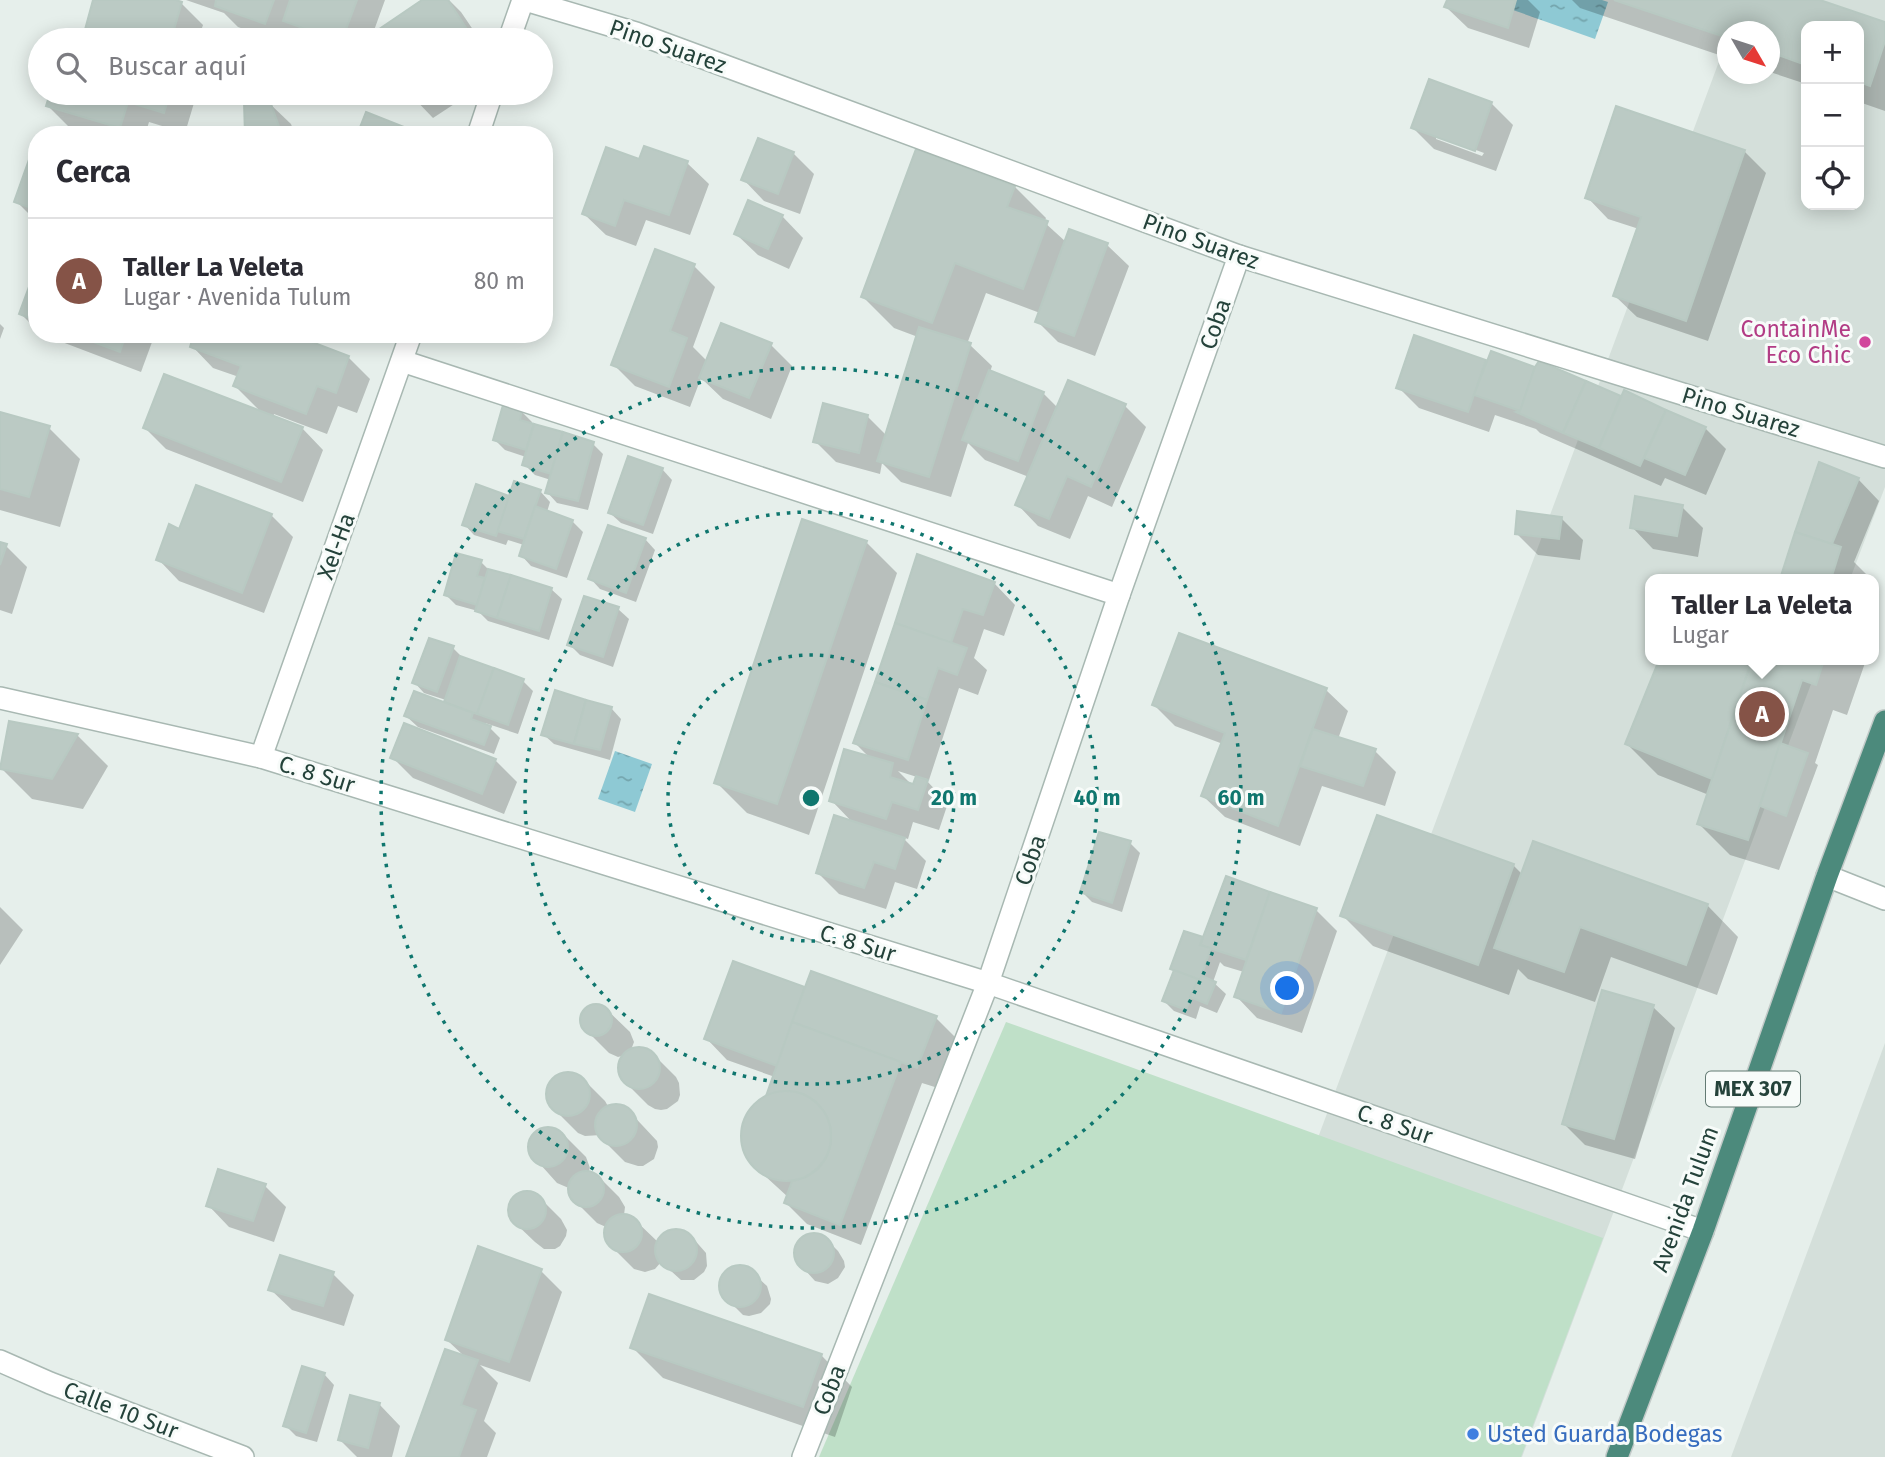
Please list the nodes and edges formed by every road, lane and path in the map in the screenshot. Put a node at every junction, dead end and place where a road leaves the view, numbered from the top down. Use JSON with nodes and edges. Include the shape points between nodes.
{"nodes":[{"id":1,"x":524,"y":0,"type":"edge"},
{"id":2,"x":514,"y":28,"type":"edge"},
{"id":3,"x":488,"y":105,"type":"edge"},
{"id":4,"x":481,"y":126,"type":"edge"},
{"id":5,"x":1239,"y":256,"type":"junction"},
{"id":6,"x":408,"y":343,"type":"edge"},
{"id":7,"x":402,"y":361,"type":"junction"},
{"id":8,"x":1885,"y":457,"type":"edge"},
{"id":9,"x":1119,"y":595,"type":"junction"},
{"id":10,"x":0,"y":698,"type":"edge"},
{"id":11,"x":1885,"y":721,"type":"edge"},
{"id":12,"x":261,"y":757,"type":"junction"},
{"id":13,"x":1827,"y":876,"type":"junction"},
{"id":14,"x":1885,"y":899,"type":"edge"},
{"id":15,"x":988,"y":983,"type":"junction"},
{"id":16,"x":1703,"y":1231,"type":"junction"},
{"id":17,"x":0,"y":1361,"type":"edge"},
{"id":18,"x":243,"y":1457,"type":"edge"},
{"id":19,"x":803,"y":1457,"type":"edge"},
{"id":20,"x":1617,"y":1457,"type":"edge"}],
"edges":[{"from":1,"to":2,"type":"street"},
{"from":1,"to":5,"type":"street","name":"Pino Suarez","via":[[636,33]]},
{"from":3,"to":4,"type":"street"},
{"from":5,"to":8,"type":"street","name":"Pino Suarez"},
{"from":5,"to":9,"type":"street","name":"Coba"},
{"from":6,"to":7,"type":"street","name":"Xel-Ha"},
{"from":7,"to":9,"type":"street"},
{"from":7,"to":12,"type":"street","name":"Xel-Ha"},
{"from":9,"to":15,"type":"street","name":"Coba"},
{"from":10,"to":12,"type":"street","name":"C. 8 Sur"},
{"from":11,"to":13,"type":"highway","name":"Avenida Tulum","number":"MEX 307"},
{"from":12,"to":15,"type":"street","name":"C. 8 Sur"},
{"from":13,"to":14,"type":"street"},
{"from":13,"to":16,"type":"highway","name":"Avenida Tulum","number":"MEX 307"},
{"from":15,"to":16,"type":"street","name":"C. 8 Sur"},
{"from":15,"to":19,"type":"street","name":"Coba"},
{"from":16,"to":20,"type":"highway","name":"Avenida Tulum","number":"MEX 307"},
{"from":17,"to":18,"type":"street","name":"Calle 10 Sur"}]}
